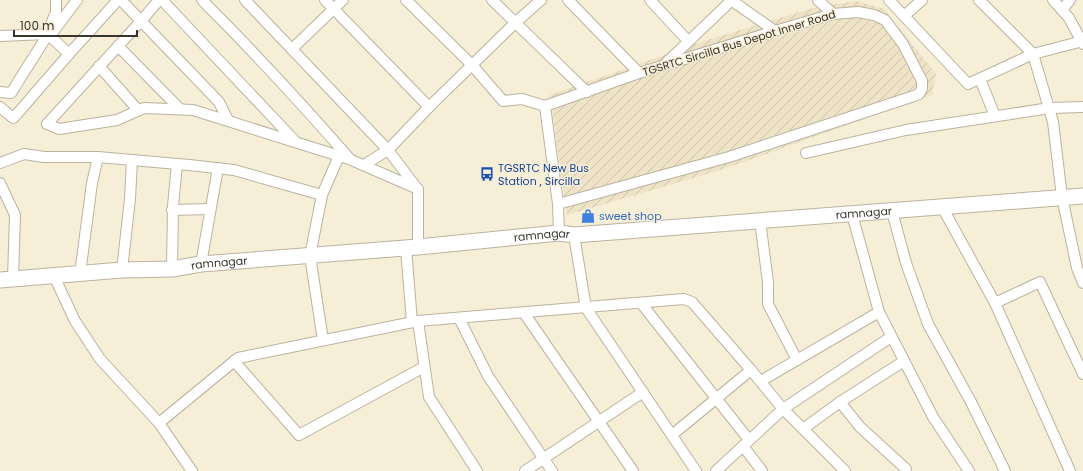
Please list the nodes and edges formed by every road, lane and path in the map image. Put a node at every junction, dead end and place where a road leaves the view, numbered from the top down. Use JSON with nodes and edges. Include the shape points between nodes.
{"nodes":[{"id":1,"x":56,"y":0,"type":"edge"},
{"id":2,"x":77,"y":0,"type":"edge"},
{"id":3,"x":119,"y":0,"type":"edge"},
{"id":4,"x":161,"y":0,"type":"edge"},
{"id":5,"x":202,"y":0,"type":"edge"},
{"id":6,"x":245,"y":0,"type":"edge"},
{"id":7,"x":326,"y":0,"type":"edge"},
{"id":8,"x":343,"y":0,"type":"edge"},
{"id":9,"x":406,"y":0,"type":"edge"},
{"id":10,"x":492,"y":0,"type":"edge"},
{"id":11,"x":541,"y":0,"type":"edge"},
{"id":12,"x":568,"y":0,"type":"edge"},
{"id":13,"x":650,"y":0,"type":"edge"},
{"id":14,"x":731,"y":0,"type":"edge"},
{"id":15,"x":818,"y":0,"type":"edge"},
{"id":16,"x":889,"y":0,"type":"edge"},
{"id":17,"x":922,"y":0,"type":"edge"},
{"id":18,"x":979,"y":0,"type":"edge"},
{"id":19,"x":1053,"y":0,"type":"edge"},
{"id":20,"x":1070,"y":0,"type":"edge"},
{"id":21,"x":334,"y":9,"type":"junction"},
{"id":22,"x":1062,"y":10,"type":"junction"},
{"id":23,"x":833,"y":14,"type":"junction"},
{"id":24,"x":904,"y":16,"type":"junction"},
{"id":25,"x":141,"y":21,"type":"junction"},
{"id":26,"x":515,"y":23,"type":"junction"},
{"id":27,"x":774,"y":31,"type":"junction"},
{"id":28,"x":47,"y":34,"type":"junction"},
{"id":29,"x":0,"y":36,"type":"edge"},
{"id":30,"x":688,"y":41,"type":"junction"},
{"id":31,"x":1082,"y":41,"type":"edge"},
{"id":32,"x":118,"y":46,"type":"junction"},
{"id":33,"x":292,"y":49,"type":"junction"},
{"id":34,"x":69,"y":54,"type":"junction"},
{"id":35,"x":1033,"y":54,"type":"junction"},
{"id":36,"x":472,"y":65,"type":"junction"},
{"id":37,"x":99,"y":66,"type":"junction"},
{"id":38,"x":663,"y":66,"type":"junction"},
{"id":39,"x":639,"y":73,"type":"junction"},
{"id":40,"x":980,"y":79,"type":"junction"},
{"id":41,"x":0,"y":92,"type":"edge"},
{"id":42,"x":587,"y":92,"type":"junction"},
{"id":43,"x":545,"y":106,"type":"junction"},
{"id":44,"x":0,"y":107,"type":"edge"},
{"id":45,"x":429,"y":107,"type":"junction"},
{"id":46,"x":1083,"y":107,"type":"edge"},
{"id":47,"x":1050,"y":108,"type":"junction"},
{"id":48,"x":180,"y":109,"type":"junction"},
{"id":49,"x":138,"y":110,"type":"junction"},
{"id":50,"x":995,"y":116,"type":"junction"},
{"id":51,"x":228,"y":120,"type":"junction"},
{"id":52,"x":296,"y":142,"type":"junction"},
{"id":53,"x":388,"y":150,"type":"junction"},
{"id":54,"x":806,"y":153,"type":"dead end"},
{"id":55,"x":339,"y":156,"type":"junction"},
{"id":56,"x":98,"y":157,"type":"junction"},
{"id":57,"x":349,"y":159,"type":"junction"},
{"id":58,"x":132,"y":160,"type":"junction"},
{"id":59,"x":0,"y":163,"type":"edge"},
{"id":60,"x":176,"y":164,"type":"junction"},
{"id":61,"x":364,"y":165,"type":"junction"},
{"id":62,"x":218,"y":168,"type":"junction"},
{"id":63,"x":0,"y":183,"type":"edge"},
{"id":64,"x":418,"y":189,"type":"junction"},
{"id":65,"x":322,"y":195,"type":"junction"},
{"id":66,"x":1083,"y":196,"type":"edge"},
{"id":67,"x":1062,"y":198,"type":"junction"},
{"id":68,"x":558,"y":204,"type":"junction"},
{"id":69,"x":942,"y":207,"type":"junction"},
{"id":70,"x":210,"y":209,"type":"junction"},
{"id":71,"x":172,"y":210,"type":"junction"},
{"id":72,"x":892,"y":211,"type":"junction"},
{"id":73,"x":852,"y":214,"type":"junction"},
{"id":74,"x":760,"y":221,"type":"junction"},
{"id":75,"x":559,"y":233,"type":"junction"},
{"id":76,"x":574,"y":235,"type":"junction"},
{"id":77,"x":412,"y":248,"type":"junction"},
{"id":78,"x":310,"y":256,"type":"junction"},
{"id":79,"x":201,"y":264,"type":"junction"},
{"id":80,"x":172,"y":269,"type":"junction"},
{"id":81,"x":122,"y":270,"type":"junction"},
{"id":82,"x":80,"y":274,"type":"junction"},
{"id":83,"x":54,"y":276,"type":"junction"},
{"id":84,"x":3,"y":280,"type":"edge"},
{"id":85,"x":1083,"y":283,"type":"edge"},
{"id":86,"x":641,"y":303,"type":"junction"},
{"id":87,"x":995,"y":303,"type":"junction"},
{"id":88,"x":586,"y":308,"type":"junction"},
{"id":89,"x":879,"y":312,"type":"junction"},
{"id":90,"x":524,"y":313,"type":"junction"},
{"id":91,"x":459,"y":318,"type":"junction"},
{"id":92,"x":415,"y":321,"type":"junction"},
{"id":93,"x":891,"y":337,"type":"junction"},
{"id":94,"x":323,"y":340,"type":"junction"},
{"id":95,"x":797,"y":360,"type":"junction"},
{"id":96,"x":904,"y":361,"type":"junction"},
{"id":97,"x":234,"y":362,"type":"junction"},
{"id":98,"x":424,"y":367,"type":"junction"},
{"id":99,"x":751,"y":370,"type":"junction"},
{"id":100,"x":1083,"y":374,"type":"edge"},
{"id":101,"x":761,"y":381,"type":"junction"},
{"id":102,"x":643,"y":392,"type":"junction"},
{"id":103,"x":716,"y":398,"type":"junction"},
{"id":104,"x":840,"y":402,"type":"junction"},
{"id":105,"x":783,"y":409,"type":"junction"},
{"id":106,"x":599,"y":422,"type":"junction"},
{"id":107,"x":159,"y":423,"type":"junction"},
{"id":108,"x":803,"y":429,"type":"junction"},
{"id":109,"x":672,"y":435,"type":"junction"},
{"id":110,"x":746,"y":443,"type":"junction"},
{"id":111,"x":544,"y":459,"type":"junction"},
{"id":112,"x":906,"y":469,"type":"dead end"},
{"id":113,"x":192,"y":471,"type":"edge"},
{"id":114,"x":476,"y":471,"type":"edge"},
{"id":115,"x":525,"y":471,"type":"edge"},
{"id":116,"x":552,"y":471,"type":"edge"},
{"id":117,"x":633,"y":471,"type":"edge"},
{"id":118,"x":696,"y":471,"type":"edge"},
{"id":119,"x":716,"y":471,"type":"edge"},
{"id":120,"x":762,"y":471,"type":"edge"},
{"id":121,"x":845,"y":471,"type":"edge"},
{"id":122,"x":969,"y":471,"type":"edge"},
{"id":123,"x":1005,"y":471,"type":"edge"},
{"id":124,"x":1070,"y":471,"type":"edge"}],
"edges":[{"from":1,"to":28,"type":"street","via":[[56,12]]},
{"from":2,"to":34,"type":"street","via":[[50,36]]},
{"from":3,"to":25,"type":"street"},
{"from":3,"to":34,"type":"street"},
{"from":4,"to":25,"type":"street"},
{"from":4,"to":52,"type":"street"},
{"from":5,"to":57,"type":"street","via":[[247,45]]},
{"from":6,"to":33,"type":"street"},
{"from":7,"to":21,"type":"street"},
{"from":8,"to":21,"type":"street"},
{"from":9,"to":36,"type":"street"},
{"from":10,"to":26,"type":"street"},
{"from":11,"to":26,"type":"street"},
{"from":12,"to":39,"type":"street"},
{"from":13,"to":30,"type":"street"},
{"from":14,"to":27,"type":"street"},
{"from":14,"to":30,"type":"street"},
{"from":15,"to":23,"type":"street"},
{"from":16,"to":24,"type":"street"},
{"from":17,"to":24,"type":"street"},
{"from":18,"to":35,"type":"street"},
{"from":19,"to":22,"type":"street"},
{"from":20,"to":22,"type":"street"},
{"from":21,"to":33,"type":"street"},
{"from":21,"to":45,"type":"street"},
{"from":22,"to":31,"type":"street"},
{"from":23,"to":27,"type":"street","name":"TGSRTC Sircilla Bus Depot Inner Road"},
{"from":23,"to":68,"type":"street","name":"TGSRTC Sircilla Bus Depot Inner Road","via":[[858,12],[884,20],[903,44],[917,70],[922,81],[919,94],[729,157]]},
{"from":24,"to":40,"type":"street","via":[[968,84]]},
{"from":25,"to":32,"type":"street"},
{"from":25,"to":51,"type":"street","via":[[218,102]]},
{"from":26,"to":36,"type":"street"},
{"from":26,"to":42,"type":"street"},
{"from":27,"to":38,"type":"street","name":"TGSRTC Sircilla Bus Depot Inner Road"},
{"from":28,"to":29,"type":"street"},
{"from":28,"to":41,"type":"street","via":[[11,94]]},
{"from":30,"to":38,"type":"street"},
{"from":31,"to":35,"type":"street"},
{"from":32,"to":37,"type":"street"},
{"from":32,"to":48,"type":"street"},
{"from":33,"to":53,"type":"street"},
{"from":34,"to":44,"type":"street","via":[[13,118]]},
{"from":35,"to":40,"type":"street"},
{"from":35,"to":47,"type":"street"},
{"from":36,"to":43,"type":"street","via":[[503,101],[522,99]]},
{"from":36,"to":45,"type":"street"},
{"from":37,"to":49,"type":"street"},
{"from":37,"to":49,"type":"street","via":[[47,124],[59,129],[117,120]]},
{"from":38,"to":39,"type":"street","name":"TGSRTC Sircilla Bus Depot Inner Road"},
{"from":39,"to":42,"type":"street","name":"TGSRTC Sircilla Bus Depot Inner Road"},
{"from":40,"to":50,"type":"street"},
{"from":42,"to":43,"type":"street","name":"TGSRTC Sircilla Bus Depot Inner Road"},
{"from":43,"to":68,"type":"street"},
{"from":45,"to":53,"type":"street"},
{"from":46,"to":47,"type":"street"},
{"from":47,"to":50,"type":"street"},
{"from":47,"to":67,"type":"street"},
{"from":48,"to":49,"type":"street"},
{"from":48,"to":51,"type":"street"},
{"from":50,"to":54,"type":"street","via":[[906,130]]},
{"from":51,"to":52,"type":"street"},
{"from":52,"to":55,"type":"street"},
{"from":53,"to":61,"type":"street"},
{"from":53,"to":64,"type":"street"},
{"from":55,"to":57,"type":"street"},
{"from":55,"to":65,"type":"street"},
{"from":56,"to":58,"type":"street"},
{"from":56,"to":59,"type":"street","via":[[44,157],[24,154]]},
{"from":56,"to":82,"type":"street"},
{"from":57,"to":61,"type":"street"},
{"from":58,"to":60,"type":"street"},
{"from":58,"to":81,"type":"street"},
{"from":60,"to":62,"type":"street"},
{"from":60,"to":71,"type":"street"},
{"from":61,"to":64,"type":"street"},
{"from":62,"to":65,"type":"street","via":[[234,170]]},
{"from":62,"to":70,"type":"street"},
{"from":63,"to":84,"type":"street","via":[[15,215]]},
{"from":64,"to":77,"type":"street"},
{"from":65,"to":78,"type":"street"},
{"from":66,"to":67,"type":"main road","name":"ramnagar"},
{"from":67,"to":69,"type":"main road","name":"ramnagar"},
{"from":67,"to":85,"type":"street","via":[[1077,268]]},
{"from":68,"to":75,"type":"street"},
{"from":69,"to":72,"type":"main road","name":"ramnagar"},
{"from":69,"to":87,"type":"street"},
{"from":70,"to":71,"type":"street"},
{"from":70,"to":79,"type":"street"},
{"from":71,"to":80,"type":"street"},
{"from":72,"to":73,"type":"main road","name":"ramnagar"},
{"from":72,"to":123,"type":"street","via":[[906,263],[928,324]]},
{"from":73,"to":74,"type":"main road","name":"ramnagar"},
{"from":73,"to":89,"type":"street"},
{"from":74,"to":76,"type":"main road","name":"ramnagar"},
{"from":74,"to":95,"type":"street","via":[[768,282],[768,304]]},
{"from":75,"to":76,"type":"main road","name":"ramnagar"},
{"from":75,"to":77,"type":"main road","name":"ramnagar"},
{"from":76,"to":88,"type":"street"},
{"from":77,"to":78,"type":"main road","name":"ramnagar"},
{"from":77,"to":92,"type":"street"},
{"from":78,"to":79,"type":"main road","name":"ramnagar"},
{"from":78,"to":94,"type":"street"},
{"from":79,"to":80,"type":"main road","name":"ramnagar"},
{"from":80,"to":81,"type":"main road","name":"ramnagar"},
{"from":81,"to":82,"type":"main road","name":"ramnagar"},
{"from":82,"to":83,"type":"main road","name":"ramnagar"},
{"from":83,"to":84,"type":"main road","name":"ramnagar"},
{"from":83,"to":107,"type":"street","via":[[75,321],[100,359]]},
{"from":86,"to":88,"type":"street"},
{"from":86,"to":99,"type":"street","via":[[684,299],[692,302]]},
{"from":86,"to":103,"type":"street"},
{"from":87,"to":100,"type":"street","via":[[1040,282]]},
{"from":87,"to":124,"type":"street"},
{"from":88,"to":90,"type":"street"},
{"from":88,"to":102,"type":"street"},
{"from":89,"to":93,"type":"street"},
{"from":89,"to":95,"type":"street"},
{"from":90,"to":91,"type":"street"},
{"from":90,"to":106,"type":"street"},
{"from":91,"to":92,"type":"street"},
{"from":91,"to":111,"type":"street","via":[[488,376]]},
{"from":92,"to":94,"type":"street"},
{"from":92,"to":98,"type":"street"},
{"from":93,"to":96,"type":"street"},
{"from":93,"to":105,"type":"street"},
{"from":94,"to":97,"type":"street","via":[[238,358]]},
{"from":95,"to":101,"type":"street"},
{"from":96,"to":104,"type":"street"},
{"from":96,"to":122,"type":"street","via":[[933,417]]},
{"from":97,"to":98,"type":"street","via":[[299,435]]},
{"from":97,"to":107,"type":"street"},
{"from":98,"to":114,"type":"street","via":[[429,397]]},
{"from":99,"to":101,"type":"street"},
{"from":99,"to":103,"type":"street"},
{"from":101,"to":105,"type":"street"},
{"from":102,"to":106,"type":"street"},
{"from":102,"to":109,"type":"street"},
{"from":103,"to":109,"type":"street"},
{"from":103,"to":110,"type":"street"},
{"from":104,"to":108,"type":"street"},
{"from":104,"to":112,"type":"street","via":[[860,427]]},
{"from":105,"to":108,"type":"street"},
{"from":105,"to":110,"type":"street"},
{"from":106,"to":111,"type":"street"},
{"from":106,"to":117,"type":"street"},
{"from":107,"to":113,"type":"street"},
{"from":108,"to":121,"type":"street"},
{"from":109,"to":118,"type":"street"},
{"from":110,"to":119,"type":"street"},
{"from":110,"to":120,"type":"street"},
{"from":111,"to":115,"type":"street"},
{"from":111,"to":116,"type":"street"}]}
